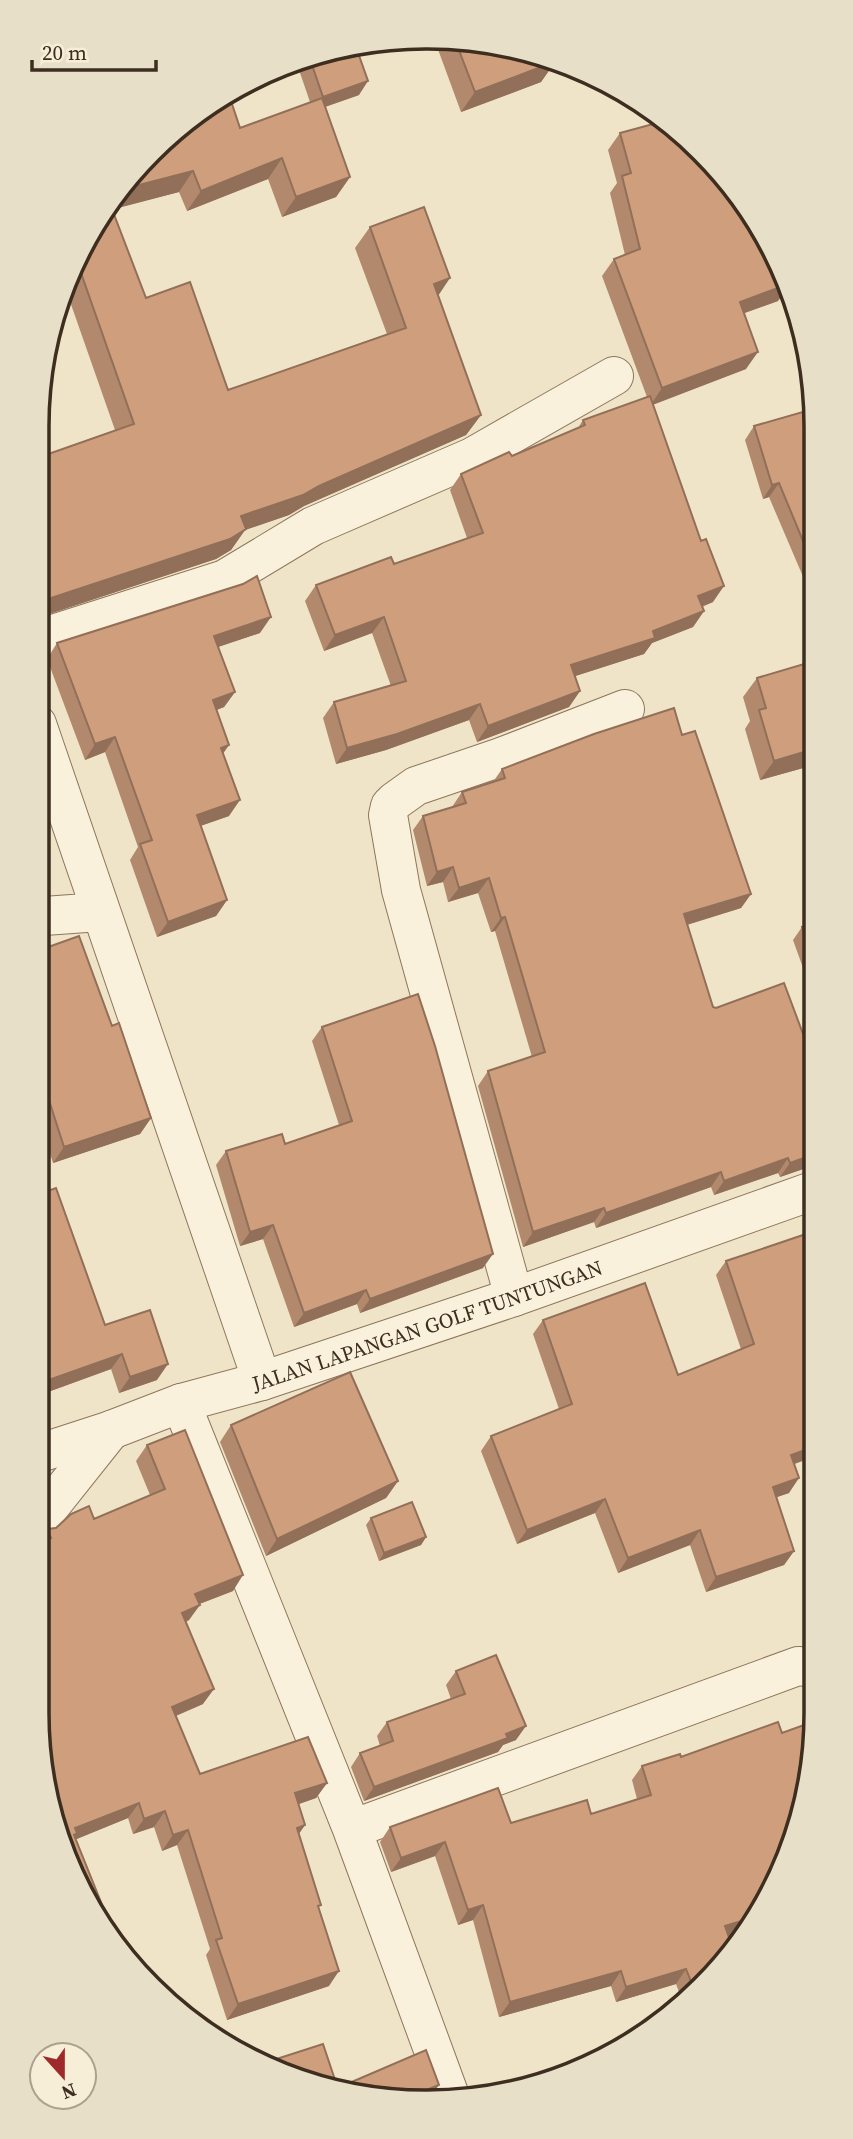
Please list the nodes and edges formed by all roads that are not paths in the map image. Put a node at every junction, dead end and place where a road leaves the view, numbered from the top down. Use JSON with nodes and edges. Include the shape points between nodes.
{"nodes":[{"id":1,"x":614,"y":376,"type":"dead end"},
{"id":2,"x":49,"y":635,"type":"edge"},
{"id":3,"x":625,"y":709,"type":"dead end"},
{"id":4,"x":49,"y":760,"type":"edge"},
{"id":5,"x":100,"y":912,"type":"junction"},
{"id":6,"x":49,"y":916,"type":"edge"},
{"id":7,"x":804,"y":1194,"type":"edge"},
{"id":8,"x":514,"y":1297,"type":"junction"},
{"id":9,"x":262,"y":1381,"type":"junction"},
{"id":10,"x":181,"y":1403,"type":"junction"},
{"id":11,"x":111,"y":1430,"type":"junction"},
{"id":12,"x":49,"y":1450,"type":"edge"},
{"id":13,"x":49,"y":1508,"type":"edge"},
{"id":14,"x":804,"y":1667,"type":"edge"},
{"id":15,"x":352,"y":1829,"type":"junction"},
{"id":16,"x":447,"y":2089,"type":"edge"}],
"edges":[{"from":1,"to":2,"type":"street","via":[[472,457],[313,526],[225,579]]},
{"from":3,"to":8,"type":"street","via":[[416,786],[390,806],[388,815],[401,890]]},
{"from":4,"to":5,"type":"street"},
{"from":5,"to":6,"type":"street"},
{"from":5,"to":9,"type":"street"},
{"from":7,"to":8,"type":"street","name":"JALAN LAPANGAN GOLF TUNTUNGAN"},
{"from":8,"to":9,"type":"street","name":"JALAN LAPANGAN GOLF TUNTUNGAN"},
{"from":9,"to":10,"type":"street","name":"JALAN LAPANGAN GOLF TUNTUNGAN"},
{"from":10,"to":11,"type":"street","name":"JALAN LAPANGAN GOLF TUNTUNGAN"},
{"from":10,"to":15,"type":"street"},
{"from":11,"to":12,"type":"street","name":"JALAN LAPANGAN GOLF TUNTUNGAN"},
{"from":11,"to":13,"type":"street"},
{"from":14,"to":15,"type":"street"},
{"from":15,"to":16,"type":"street"}]}
